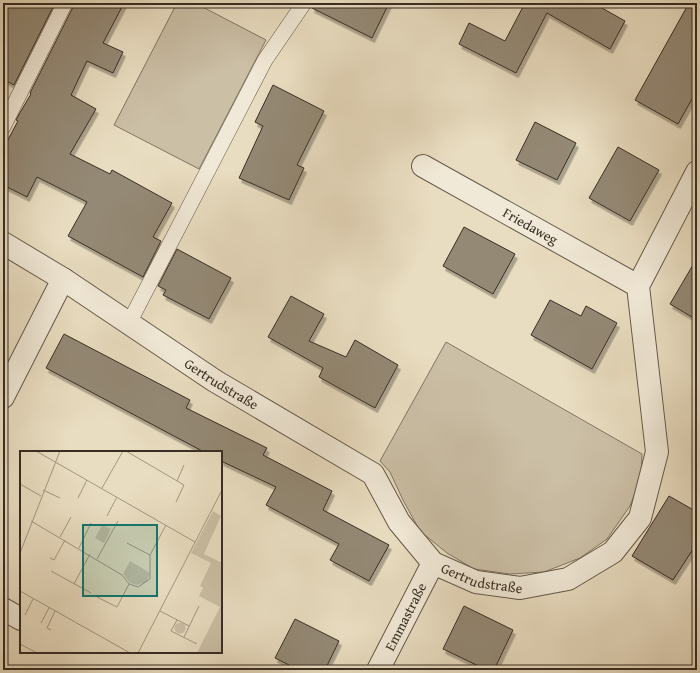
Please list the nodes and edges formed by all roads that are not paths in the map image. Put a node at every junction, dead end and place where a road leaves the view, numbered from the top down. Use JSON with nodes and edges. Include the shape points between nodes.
{"nodes":[{"id":1,"x":65,"y":3,"type":"edge"},
{"id":2,"x":304,"y":3,"type":"edge"},
{"id":3,"x":3,"y":127,"type":"edge"},
{"id":4,"x":423,"y":166,"type":"dead end"},
{"id":5,"x":697,"y":172,"type":"edge"},
{"id":6,"x":3,"y":243,"type":"edge"},
{"id":7,"x":64,"y":279,"type":"junction"},
{"id":8,"x":638,"y":286,"type":"junction"},
{"id":9,"x":129,"y":323,"type":"junction"},
{"id":10,"x":3,"y":397,"type":"edge"},
{"id":11,"x":433,"y":563,"type":"junction"},
{"id":12,"x":3,"y":609,"type":"edge"},
{"id":13,"x":20,"y":618,"type":"edge"},
{"id":14,"x":378,"y":670,"type":"edge"}],
"edges":[{"from":1,"to":3,"type":"lane"},
{"from":2,"to":9,"type":"lane","via":[[265,60]]},
{"from":4,"to":8,"type":"street","name":"Friedaweg"},
{"from":5,"to":8,"type":"street"},
{"from":6,"to":7,"type":"street","name":"Gertrudstraße"},
{"from":7,"to":9,"type":"street","name":"Gertrudstraße"},
{"from":7,"to":10,"type":"street"},
{"from":8,"to":11,"type":"street","name":"Gertrudstraße","via":[[657,452],[640,518],[613,552],[568,579],[520,588],[476,582]]},
{"from":9,"to":11,"type":"street","name":"Gertrudstraße","via":[[215,381],[373,474],[399,522]]},
{"from":11,"to":14,"type":"street","name":"Emmastraße"},
{"from":12,"to":13,"type":"street"}]}
